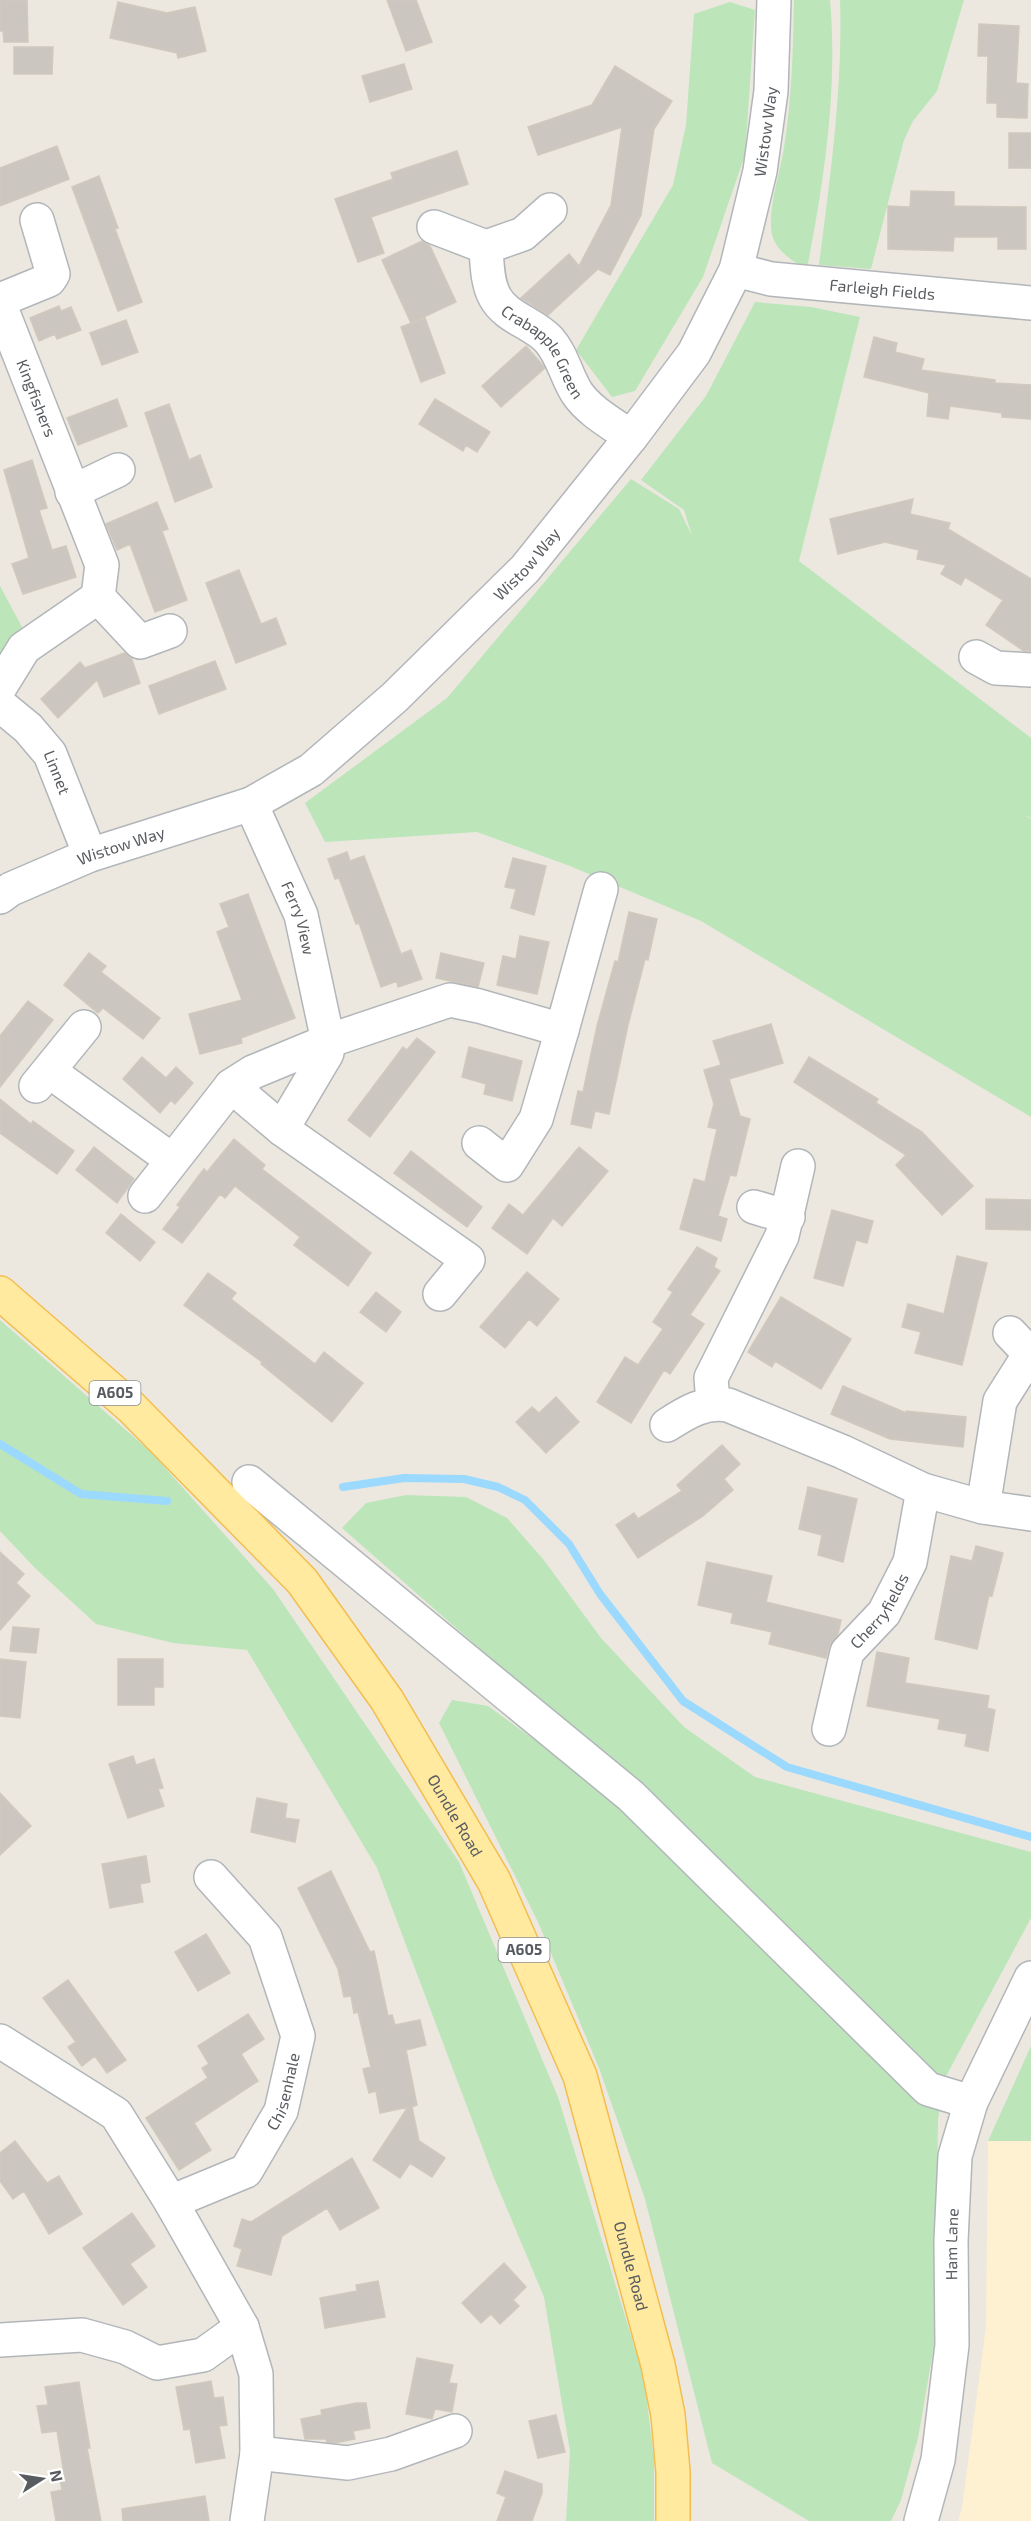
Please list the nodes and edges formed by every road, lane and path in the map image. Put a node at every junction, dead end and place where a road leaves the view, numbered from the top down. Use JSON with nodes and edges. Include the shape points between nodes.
{"nodes":[{"id":1,"x":774,"y":0,"type":"edge"},
{"id":2,"x":550,"y":210,"type":"dead end"},
{"id":3,"x":37,"y":220,"type":"dead end"},
{"id":4,"x":434,"y":227,"type":"dead end"},
{"id":5,"x":486,"y":247,"type":"junction"},
{"id":6,"x":736,"y":270,"type":"junction"},
{"id":7,"x":0,"y":302,"type":"edge"},
{"id":8,"x":1031,"y":303,"type":"edge"},
{"id":9,"x":632,"y":436,"type":"junction"},
{"id":10,"x":118,"y":470,"type":"dead end"},
{"id":11,"x":72,"y":492,"type":"junction"},
{"id":12,"x":98,"y":597,"type":"junction"},
{"id":13,"x":170,"y":631,"type":"dead end"},
{"id":14,"x":976,"y":657,"type":"dead end"},
{"id":15,"x":1031,"y":670,"type":"edge"},
{"id":16,"x":0,"y":687,"type":"edge"},
{"id":17,"x":0,"y":705,"type":"edge"},
{"id":18,"x":251,"y":804,"type":"junction"},
{"id":19,"x":90,"y":855,"type":"junction"},
{"id":20,"x":602,"y":889,"type":"dead end"},
{"id":21,"x":0,"y":897,"type":"edge"},
{"id":22,"x":84,"y":1027,"type":"dead end"},
{"id":23,"x":562,"y":1030,"type":"junction"},
{"id":24,"x":328,"y":1041,"type":"junction"},
{"id":25,"x":231,"y":1086,"type":"junction"},
{"id":26,"x":282,"y":1129,"type":"junction"},
{"id":27,"x":479,"y":1143,"type":"dead end"},
{"id":28,"x":172,"y":1160,"type":"junction"},
{"id":29,"x":798,"y":1166,"type":"dead end"},
{"id":30,"x":145,"y":1196,"type":"dead end"},
{"id":31,"x":754,"y":1207,"type":"dead end"},
{"id":32,"x":788,"y":1217,"type":"junction"},
{"id":33,"x":0,"y":1293,"type":"edge"},
{"id":34,"x":440,"y":1294,"type":"dead end"},
{"id":35,"x":1023,"y":1346,"type":"edge"},
{"id":36,"x":713,"y":1402,"type":"junction"},
{"id":37,"x":667,"y":1425,"type":"dead end"},
{"id":38,"x":245,"y":1485,"type":"junction"},
{"id":39,"x":923,"y":1490,"type":"junction"},
{"id":40,"x":983,"y":1507,"type":"junction"},
{"id":41,"x":1031,"y":1514,"type":"edge"},
{"id":42,"x":829,"y":1729,"type":"dead end"},
{"id":43,"x":211,"y":1877,"type":"dead end"},
{"id":44,"x":1031,"y":1978,"type":"edge"},
{"id":45,"x":0,"y":2041,"type":"edge"},
{"id":46,"x":971,"y":2102,"type":"junction"},
{"id":47,"x":171,"y":2202,"type":"junction"},
{"id":48,"x":242,"y":2327,"type":"junction"},
{"id":49,"x":0,"y":2340,"type":"edge"},
{"id":50,"x":455,"y":2431,"type":"dead end"},
{"id":51,"x":257,"y":2453,"type":"junction"},
{"id":52,"x":673,"y":2472,"type":"junction"},
{"id":53,"x":247,"y":2521,"type":"edge"},
{"id":54,"x":673,"y":2521,"type":"edge"},
{"id":55,"x":684,"y":2521,"type":"edge"},
{"id":56,"x":921,"y":2521,"type":"edge"}],
"edges":[{"from":1,"to":6,"type":"street","name":"Wistow Way","via":[[768,114],[760,171]]},
{"from":2,"to":5,"type":"street","via":[[523,234]]},
{"from":3,"to":7,"type":"street","name":"Kingfishers","via":[[63,277]]},
{"from":4,"to":5,"type":"street"},
{"from":5,"to":9,"type":"street","name":"Crabapple Green","via":[[492,289],[503,308],[548,339],[584,402]]},
{"from":6,"to":8,"type":"street","name":"Farleigh Fields","via":[[771,279]]},
{"from":6,"to":9,"type":"street","name":"Wistow Way","via":[[694,353]]},
{"from":7,"to":11,"type":"street","name":"Kingfishers"},
{"from":9,"to":18,"type":"street","name":"Wistow Way","via":[[525,569],[395,697],[310,770]]},
{"from":10,"to":11,"type":"street"},
{"from":11,"to":12,"type":"street","name":"Kingfishers","via":[[102,566]]},
{"from":12,"to":13,"type":"street","via":[[140,642]]},
{"from":12,"to":16,"type":"street","via":[[24,648]]},
{"from":14,"to":15,"type":"street","via":[[996,668]]},
{"from":17,"to":19,"type":"street","name":"Linnet","via":[[28,728],[50,754]]},
{"from":18,"to":19,"type":"street","name":"Wistow Way"},
{"from":18,"to":24,"type":"street","name":"Ferry View","via":[[301,915]]},
{"from":19,"to":21,"type":"street","name":"Wistow Way"},
{"from":20,"to":23,"type":"street"},
{"from":22,"to":28,"type":"street","via":[[42,1079]]},
{"from":23,"to":24,"type":"street","via":[[450,1000]]},
{"from":23,"to":27,"type":"street","via":[[536,1119],[507,1165]]},
{"from":24,"to":25,"type":"street","via":[[253,1072]]},
{"from":24,"to":26,"type":"street","via":[[327,1053]]},
{"from":25,"to":26,"type":"street"},
{"from":25,"to":28,"type":"street"},
{"from":26,"to":34,"type":"street","via":[[474,1252]]},
{"from":28,"to":30,"type":"street"},
{"from":29,"to":32,"type":"street"},
{"from":31,"to":32,"type":"street"},
{"from":32,"to":36,"type":"street","via":[[711,1378]]},
{"from":33,"to":38,"type":"main road","name":"Oundle Road","number":"A605","via":[[131,1407]]},
{"from":35,"to":40,"type":"street","via":[[1000,1401]]},
{"from":36,"to":37,"type":"street"},
{"from":36,"to":39,"type":"street","via":[[843,1452]]},
{"from":38,"to":46,"type":"street","via":[[631,1796],[928,2089]]},
{"from":38,"to":52,"type":"main road","name":"Oundle Road","number":"A605","via":[[302,1581],[387,1700],[494,1881],[580,2076],[658,2365]]},
{"from":39,"to":40,"type":"street"},
{"from":39,"to":42,"type":"street","name":"Cherryfields","via":[[910,1562],[884,1613],[847,1652]]},
{"from":40,"to":41,"type":"street"},
{"from":43,"to":47,"type":"street","name":"Chisenhale","via":[[265,1937],[298,2036],[282,2111],[246,2171]]},
{"from":44,"to":46,"type":"street","name":"Ham Lane"},
{"from":45,"to":47,"type":"street","via":[[116,2114]]},
{"from":46,"to":56,"type":"street","name":"Ham Lane","via":[[955,2156],[951,2356],[938,2460]]},
{"from":47,"to":48,"type":"street"},
{"from":48,"to":49,"type":"street","via":[[204,2355],[157,2363],[125,2347],[82,2335]]},
{"from":48,"to":51,"type":"street","via":[[256,2374]]},
{"from":50,"to":51,"type":"street","via":[[391,2454],[348,2463]]},
{"from":51,"to":53,"type":"street"},
{"from":52,"to":54,"type":"main road","name":"Oundle Road"},
{"from":52,"to":55,"type":"main road","name":"Oundle Road"}]}
